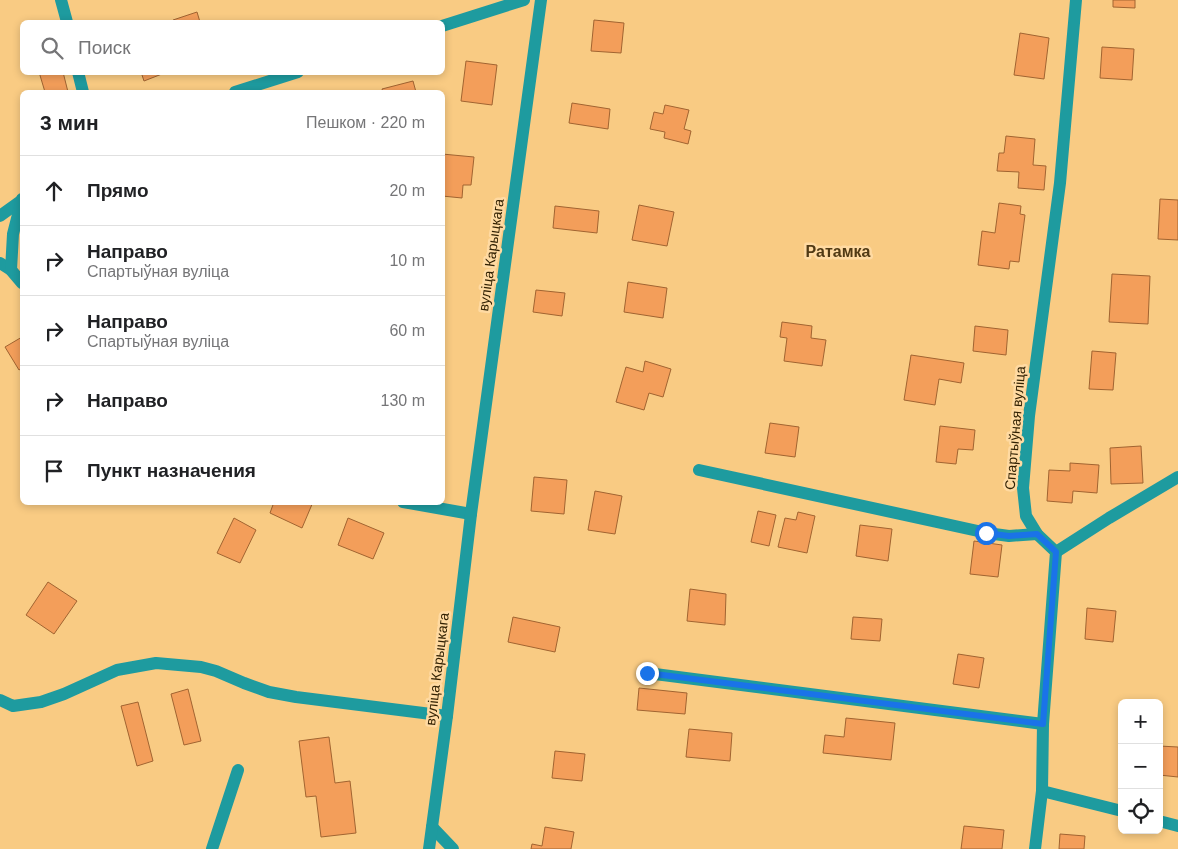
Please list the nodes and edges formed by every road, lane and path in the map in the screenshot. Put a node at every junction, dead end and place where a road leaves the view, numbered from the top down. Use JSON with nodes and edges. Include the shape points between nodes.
{"nodes":[{"id":1,"x":61,"y":0,"type":"edge"},
{"id":2,"x":524,"y":0,"type":"edge"},
{"id":3,"x":541,"y":0,"type":"edge"},
{"id":4,"x":1076,"y":0,"type":"edge"},
{"id":5,"x":66,"y":20,"type":"edge"},
{"id":6,"x":445,"y":25,"type":"edge"},
{"id":7,"x":79,"y":75,"type":"edge"},
{"id":8,"x":289,"y":75,"type":"edge"},
{"id":9,"x":82,"y":90,"type":"edge"},
{"id":10,"x":241,"y":90,"type":"edge"},
{"id":11,"x":20,"y":201,"type":"edge"},
{"id":12,"x":20,"y":208,"type":"edge"},
{"id":13,"x":0,"y":216,"type":"edge"},
{"id":14,"x":6,"y":266,"type":"edge"},
{"id":15,"x":20,"y":280,"type":"edge"},
{"id":16,"x":699,"y":470,"type":"dead end"},
{"id":17,"x":1178,"y":477,"type":"edge"},
{"id":18,"x":420,"y":505,"type":"edge"},
{"id":19,"x":471,"y":514,"type":"junction"},
{"id":20,"x":1037,"y":534,"type":"junction"},
{"id":21,"x":1056,"y":552,"type":"junction"},
{"id":22,"x":647,"y":673,"type":"dead end"},
{"id":23,"x":0,"y":700,"type":"edge"},
{"id":24,"x":447,"y":716,"type":"junction"},
{"id":25,"x":1043,"y":724,"type":"junction"},
{"id":26,"x":238,"y":770,"type":"dead end"},
{"id":27,"x":1042,"y":791,"type":"junction"},
{"id":28,"x":1118,"y":810,"type":"edge"},
{"id":29,"x":1163,"y":822,"type":"edge"},
{"id":30,"x":1178,"y":826,"type":"edge"},
{"id":31,"x":432,"y":827,"type":"junction"},
{"id":32,"x":216,"y":848,"type":"edge"},
{"id":33,"x":429,"y":849,"type":"edge"},
{"id":34,"x":453,"y":849,"type":"edge"},
{"id":35,"x":1035,"y":849,"type":"edge"}],
"edges":[{"from":1,"to":5,"type":"street"},
{"from":2,"to":6,"type":"street"},
{"from":3,"to":19,"type":"street","name":"вуліца Карыцкага"},
{"from":4,"to":20,"type":"street","name":"Спартыўная вуліца","via":[[1060,183],[1029,416],[1023,488],[1026,516]]},
{"from":7,"to":9,"type":"street"},
{"from":8,"to":10,"type":"street"},
{"from":11,"to":13,"type":"street"},
{"from":12,"to":14,"type":"street"},
{"from":14,"to":15,"type":"street"},
{"from":16,"to":20,"type":"street","via":[[986,533],[1009,536]]},
{"from":17,"to":21,"type":"street"},
{"from":18,"to":19,"type":"street"},
{"from":19,"to":24,"type":"street","name":"вуліца Карыцкага"},
{"from":20,"to":21,"type":"street","name":"Спартыўная вуліца"},
{"from":21,"to":25,"type":"street"},
{"from":22,"to":25,"type":"street"},
{"from":23,"to":24,"type":"street","via":[[13,706],[41,702],[117,670],[156,663],[216,670],[269,692],[296,697]]},
{"from":24,"to":31,"type":"street","name":"вуліца Карыцкага"},
{"from":25,"to":27,"type":"street"},
{"from":26,"to":32,"type":"street"},
{"from":27,"to":28,"type":"street"},
{"from":27,"to":35,"type":"street"},
{"from":29,"to":30,"type":"street"},
{"from":31,"to":33,"type":"street","name":"вуліца Карыцкага"},
{"from":31,"to":34,"type":"street"}]}
